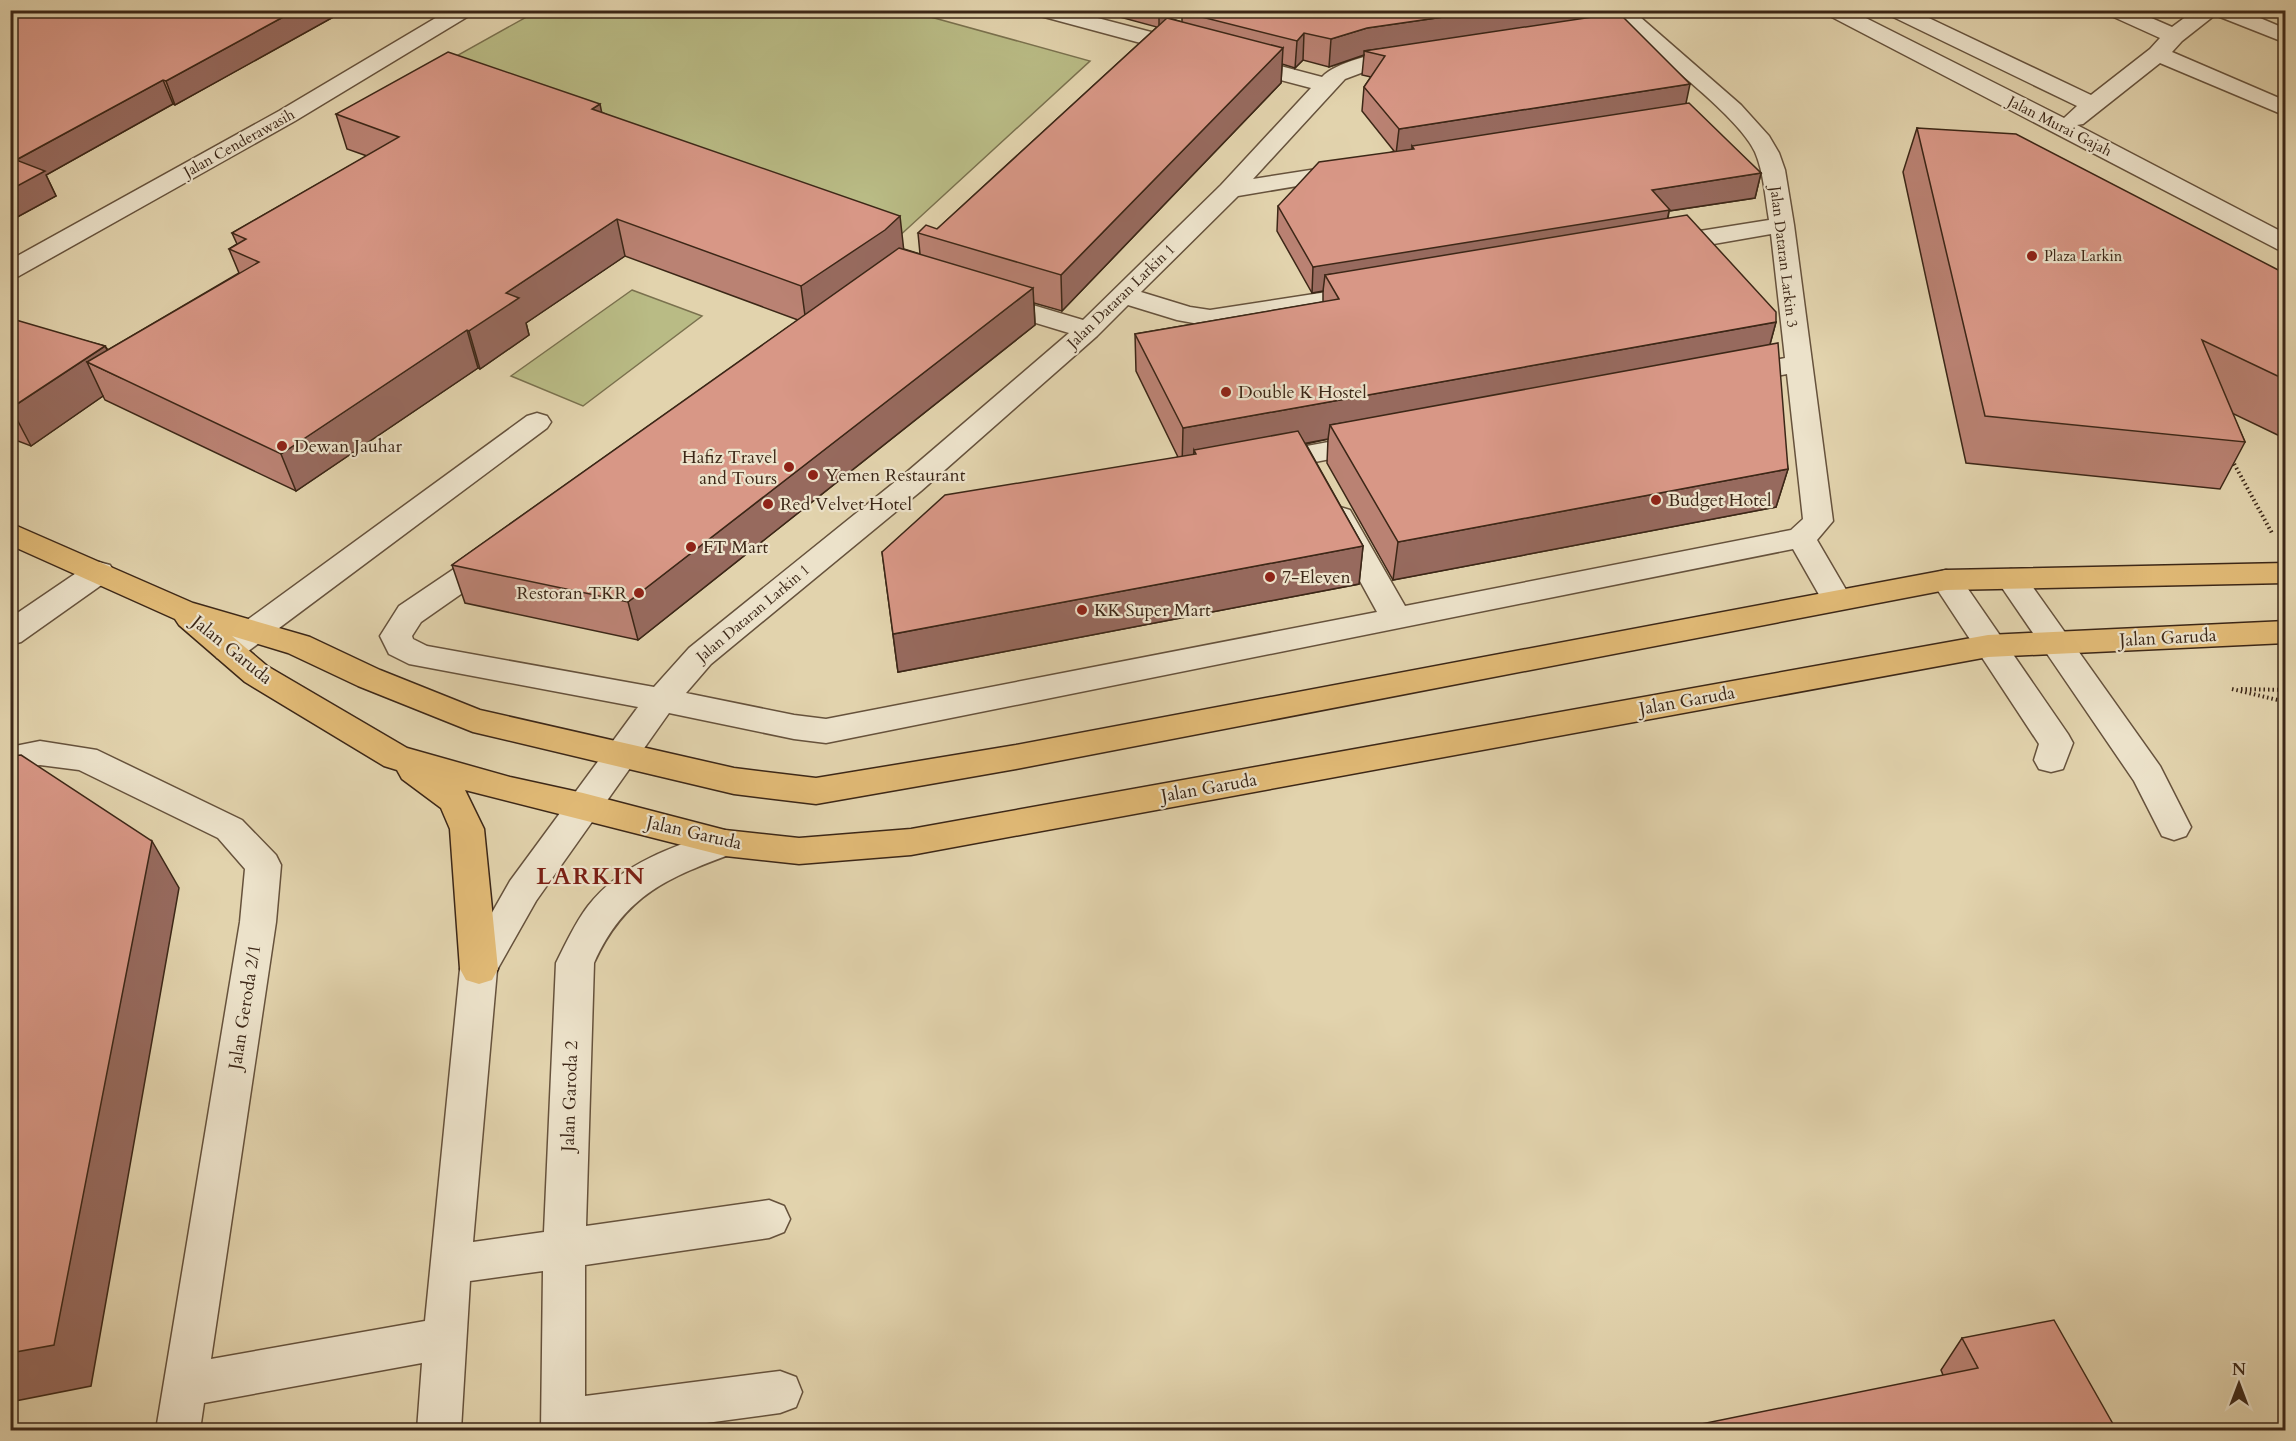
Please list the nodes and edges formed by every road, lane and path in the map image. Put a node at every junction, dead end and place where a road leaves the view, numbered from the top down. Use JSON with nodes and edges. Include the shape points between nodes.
{"nodes":[{"id":1,"x":465,"y":10,"type":"edge"},
{"id":2,"x":1040,"y":10,"type":"edge"},
{"id":3,"x":1833,"y":10,"type":"edge"},
{"id":4,"x":1894,"y":10,"type":"edge"},
{"id":5,"x":2114,"y":10,"type":"edge"},
{"id":6,"x":2209,"y":10,"type":"edge"},
{"id":7,"x":2221,"y":10,"type":"edge"},
{"id":8,"x":1628,"y":18,"type":"edge"},
{"id":9,"x":1169,"y":34,"type":"junction"},
{"id":10,"x":1565,"y":35,"type":"edge"},
{"id":11,"x":2174,"y":36,"type":"junction"},
{"id":12,"x":2286,"y":37,"type":"edge"},
{"id":13,"x":403,"y":48,"type":"junction"},
{"id":14,"x":1436,"y":54,"type":"edge"},
{"id":15,"x":2158,"y":54,"type":"junction"},
{"id":16,"x":425,"y":55,"type":"dead end"},
{"id":17,"x":1135,"y":65,"type":"edge"},
{"id":18,"x":1325,"y":85,"type":"junction"},
{"id":19,"x":2093,"y":105,"type":"junction"},
{"id":20,"x":2286,"y":109,"type":"edge"},
{"id":21,"x":2065,"y":128,"type":"junction"},
{"id":22,"x":1370,"y":167,"type":"edge"},
{"id":23,"x":1230,"y":190,"type":"junction"},
{"id":24,"x":1782,"y":225,"type":"junction"},
{"id":25,"x":2286,"y":244,"type":"edge"},
{"id":26,"x":1640,"y":249,"type":"edge"},
{"id":27,"x":10,"y":272,"type":"edge"},
{"id":28,"x":1392,"y":290,"type":"edge"},
{"id":29,"x":972,"y":295,"type":"edge"},
{"id":30,"x":1123,"y":295,"type":"junction"},
{"id":31,"x":1088,"y":330,"type":"junction"},
{"id":32,"x":1798,"y":364,"type":"junction"},
{"id":33,"x":1704,"y":381,"type":"edge"},
{"id":34,"x":537,"y":422,"type":"dead end"},
{"id":35,"x":1400,"y":438,"type":"edge"},
{"id":36,"x":2231,"y":459,"type":"edge"},
{"id":37,"x":1249,"y":466,"type":"edge"},
{"id":38,"x":1317,"y":476,"type":"junction"},
{"id":39,"x":911,"y":484,"type":"junction"},
{"id":40,"x":943,"y":495,"type":"edge"},
{"id":41,"x":10,"y":533,"type":"edge"},
{"id":42,"x":1801,"y":538,"type":"junction"},
{"id":43,"x":2275,"y":538,"type":"dead end"},
{"id":44,"x":508,"y":546,"type":"edge"},
{"id":45,"x":99,"y":572,"type":"junction"},
{"id":46,"x":2286,"y":573,"type":"edge"},
{"id":47,"x":2011,"y":579,"type":"junction"},
{"id":48,"x":1946,"y":580,"type":"junction"},
{"id":49,"x":1837,"y":600,"type":"junction"},
{"id":50,"x":182,"y":610,"type":"junction"},
{"id":51,"x":1396,"y":618,"type":"junction"},
{"id":52,"x":254,"y":631,"type":"junction"},
{"id":53,"x":2286,"y":632,"type":"edge"},
{"id":54,"x":10,"y":634,"type":"edge"},
{"id":55,"x":2056,"y":643,"type":"junction"},
{"id":56,"x":1988,"y":646,"type":"junction"},
{"id":57,"x":228,"y":650,"type":"junction"},
{"id":58,"x":2286,"y":690,"type":"edge"},
{"id":59,"x":661,"y":700,"type":"junction"},
{"id":60,"x":2286,"y":702,"type":"edge"},
{"id":61,"x":622,"y":753,"type":"junction"},
{"id":62,"x":396,"y":757,"type":"junction"},
{"id":63,"x":10,"y":759,"type":"edge"},
{"id":64,"x":2051,"y":760,"type":"dead end"},
{"id":65,"x":584,"y":806,"type":"junction"},
{"id":66,"x":2174,"y":827,"type":"dead end"},
{"id":67,"x":725,"y":843,"type":"junction"},
{"id":68,"x":479,"y":969,"type":"junction"},
{"id":69,"x":769,"y":1219,"type":"dead end"},
{"id":70,"x":564,"y":1247,"type":"junction"},
{"id":71,"x":450,"y":1265,"type":"junction"},
{"id":72,"x":445,"y":1338,"type":"junction"},
{"id":73,"x":186,"y":1385,"type":"junction"},
{"id":74,"x":780,"y":1392,"type":"dead end"},
{"id":75,"x":564,"y":1426,"type":"edge"},
{"id":76,"x":176,"y":1430,"type":"edge"},
{"id":77,"x":439,"y":1431,"type":"edge"}],
"edges":[{"from":1,"to":13,"type":"street","name":"Jalan Cenderawasih"},
{"from":2,"to":9,"type":"street"},
{"from":3,"to":21,"type":"street","name":"Jalan Murai Gajah"},
{"from":4,"to":19,"type":"street"},
{"from":5,"to":11,"type":"street"},
{"from":6,"to":11,"type":"street"},
{"from":7,"to":12,"type":"street"},
{"from":8,"to":10,"type":"street"},
{"from":8,"to":24,"type":"street","name":"Jalan Dataran Larkin 3","via":[[1722,112],[1761,141],[1773,170]]},
{"from":9,"to":17,"type":"street"},
{"from":9,"to":18,"type":"street","via":[[1210,55]]},
{"from":11,"to":15,"type":"street"},
{"from":13,"to":16,"type":"street"},
{"from":13,"to":27,"type":"street","name":"Jalan Cenderawasih"},
{"from":14,"to":18,"type":"street","name":"Jalan Dataran Larkin 1","via":[[1365,64],[1337,74]]},
{"from":15,"to":19,"type":"street"},
{"from":15,"to":20,"type":"street"},
{"from":18,"to":23,"type":"street","name":"Jalan Dataran Larkin 1"},
{"from":19,"to":21,"type":"street"},
{"from":21,"to":25,"type":"street","name":"Jalan Murai Gajah"},
{"from":22,"to":23,"type":"street"},
{"from":23,"to":30,"type":"street","name":"Jalan Dataran Larkin 1"},
{"from":24,"to":26,"type":"street"},
{"from":24,"to":32,"type":"street","name":"Jalan Dataran Larkin 3"},
{"from":28,"to":30,"type":"street","via":[[1210,318]]},
{"from":29,"to":31,"type":"street"},
{"from":30,"to":31,"type":"street","name":"Jalan Dataran Larkin 1"},
{"from":31,"to":39,"type":"street","name":"Jalan Dataran Larkin 1"},
{"from":32,"to":33,"type":"street"},
{"from":32,"to":42,"type":"street","name":"Jalan Dataran Larkin 3","via":[[1818,521]]},
{"from":34,"to":52,"type":"street"},
{"from":35,"to":38,"type":"street"},
{"from":36,"to":43,"type":"path"},
{"from":37,"to":38,"type":"street"},
{"from":38,"to":51,"type":"street"},
{"from":39,"to":40,"type":"street"},
{"from":39,"to":59,"type":"street","name":"Jalan Dataran Larkin 1","via":[[700,656]]},
{"from":41,"to":45,"type":"main road","name":"Jalan Garuda"},
{"from":42,"to":49,"type":"street"},
{"from":42,"to":51,"type":"street"},
{"from":44,"to":59,"type":"street","via":[[410,614],[396,636],[400,646],[420,656]]},
{"from":45,"to":50,"type":"main road","name":"Jalan Garuda"},
{"from":45,"to":54,"type":"street"},
{"from":46,"to":47,"type":"main road","name":"Jalan Garuda"},
{"from":47,"to":48,"type":"main road","name":"Jalan Garuda"},
{"from":47,"to":55,"type":"street"},
{"from":48,"to":49,"type":"main road","name":"Jalan Garuda"},
{"from":48,"to":56,"type":"street"},
{"from":49,"to":61,"type":"main road","name":"Jalan Garuda","via":[[1016,757],[816,791],[734,781]]},
{"from":50,"to":52,"type":"main road","name":"Jalan Garuda"},
{"from":50,"to":57,"type":"main road","name":"Jalan Garuda"},
{"from":51,"to":59,"type":"street","via":[[826,731]]},
{"from":52,"to":57,"type":"street"},
{"from":52,"to":61,"type":"main road","name":"Jalan Garuda","via":[[299,645],[473,720]]},
{"from":53,"to":55,"type":"main road","name":"Jalan Garuda"},
{"from":55,"to":56,"type":"main road","name":"Jalan Garuda"},
{"from":55,"to":66,"type":"street","via":[[2148,775]]},
{"from":56,"to":64,"type":"street","via":[[2056,743]]},
{"from":56,"to":67,"type":"main road","name":"Jalan Garuda","via":[[911,842],[799,851]]},
{"from":57,"to":62,"type":"main road","name":"Jalan Garuda","via":[[256,674]]},
{"from":58,"to":60,"type":"path","via":[[2232,689]]},
{"from":59,"to":61,"type":"street","name":"Jalan Dataran Larkin 1"},
{"from":61,"to":65,"type":"street","name":"Jalan Dataran Larkin 1"},
{"from":62,"to":65,"type":"main road","name":"Jalan Garuda","via":[[510,790]]},
{"from":62,"to":68,"type":"main road","via":[[455,800],[467,829]]},
{"from":63,"to":73,"type":"street","name":"Jalan Geroda 2/1","via":[[40,753],[85,759],[230,829],[263,865],[258,922]]},
{"from":65,"to":67,"type":"main road","name":"Jalan Garuda"},
{"from":65,"to":68,"type":"street","via":[[523,891]]},
{"from":67,"to":70,"type":"street","name":"Jalan Garoda 2","via":[[675,860],[634,881],[597,921],[575,963]]},
{"from":68,"to":71,"type":"street"},
{"from":69,"to":70,"type":"street"},
{"from":70,"to":71,"type":"street"},
{"from":70,"to":75,"type":"street","name":"Jalan Garoda 2"},
{"from":71,"to":72,"type":"street"},
{"from":72,"to":73,"type":"street"},
{"from":72,"to":77,"type":"street"},
{"from":73,"to":76,"type":"street","name":"Jalan Geroda 2/1"},
{"from":74,"to":75,"type":"street"}]}
